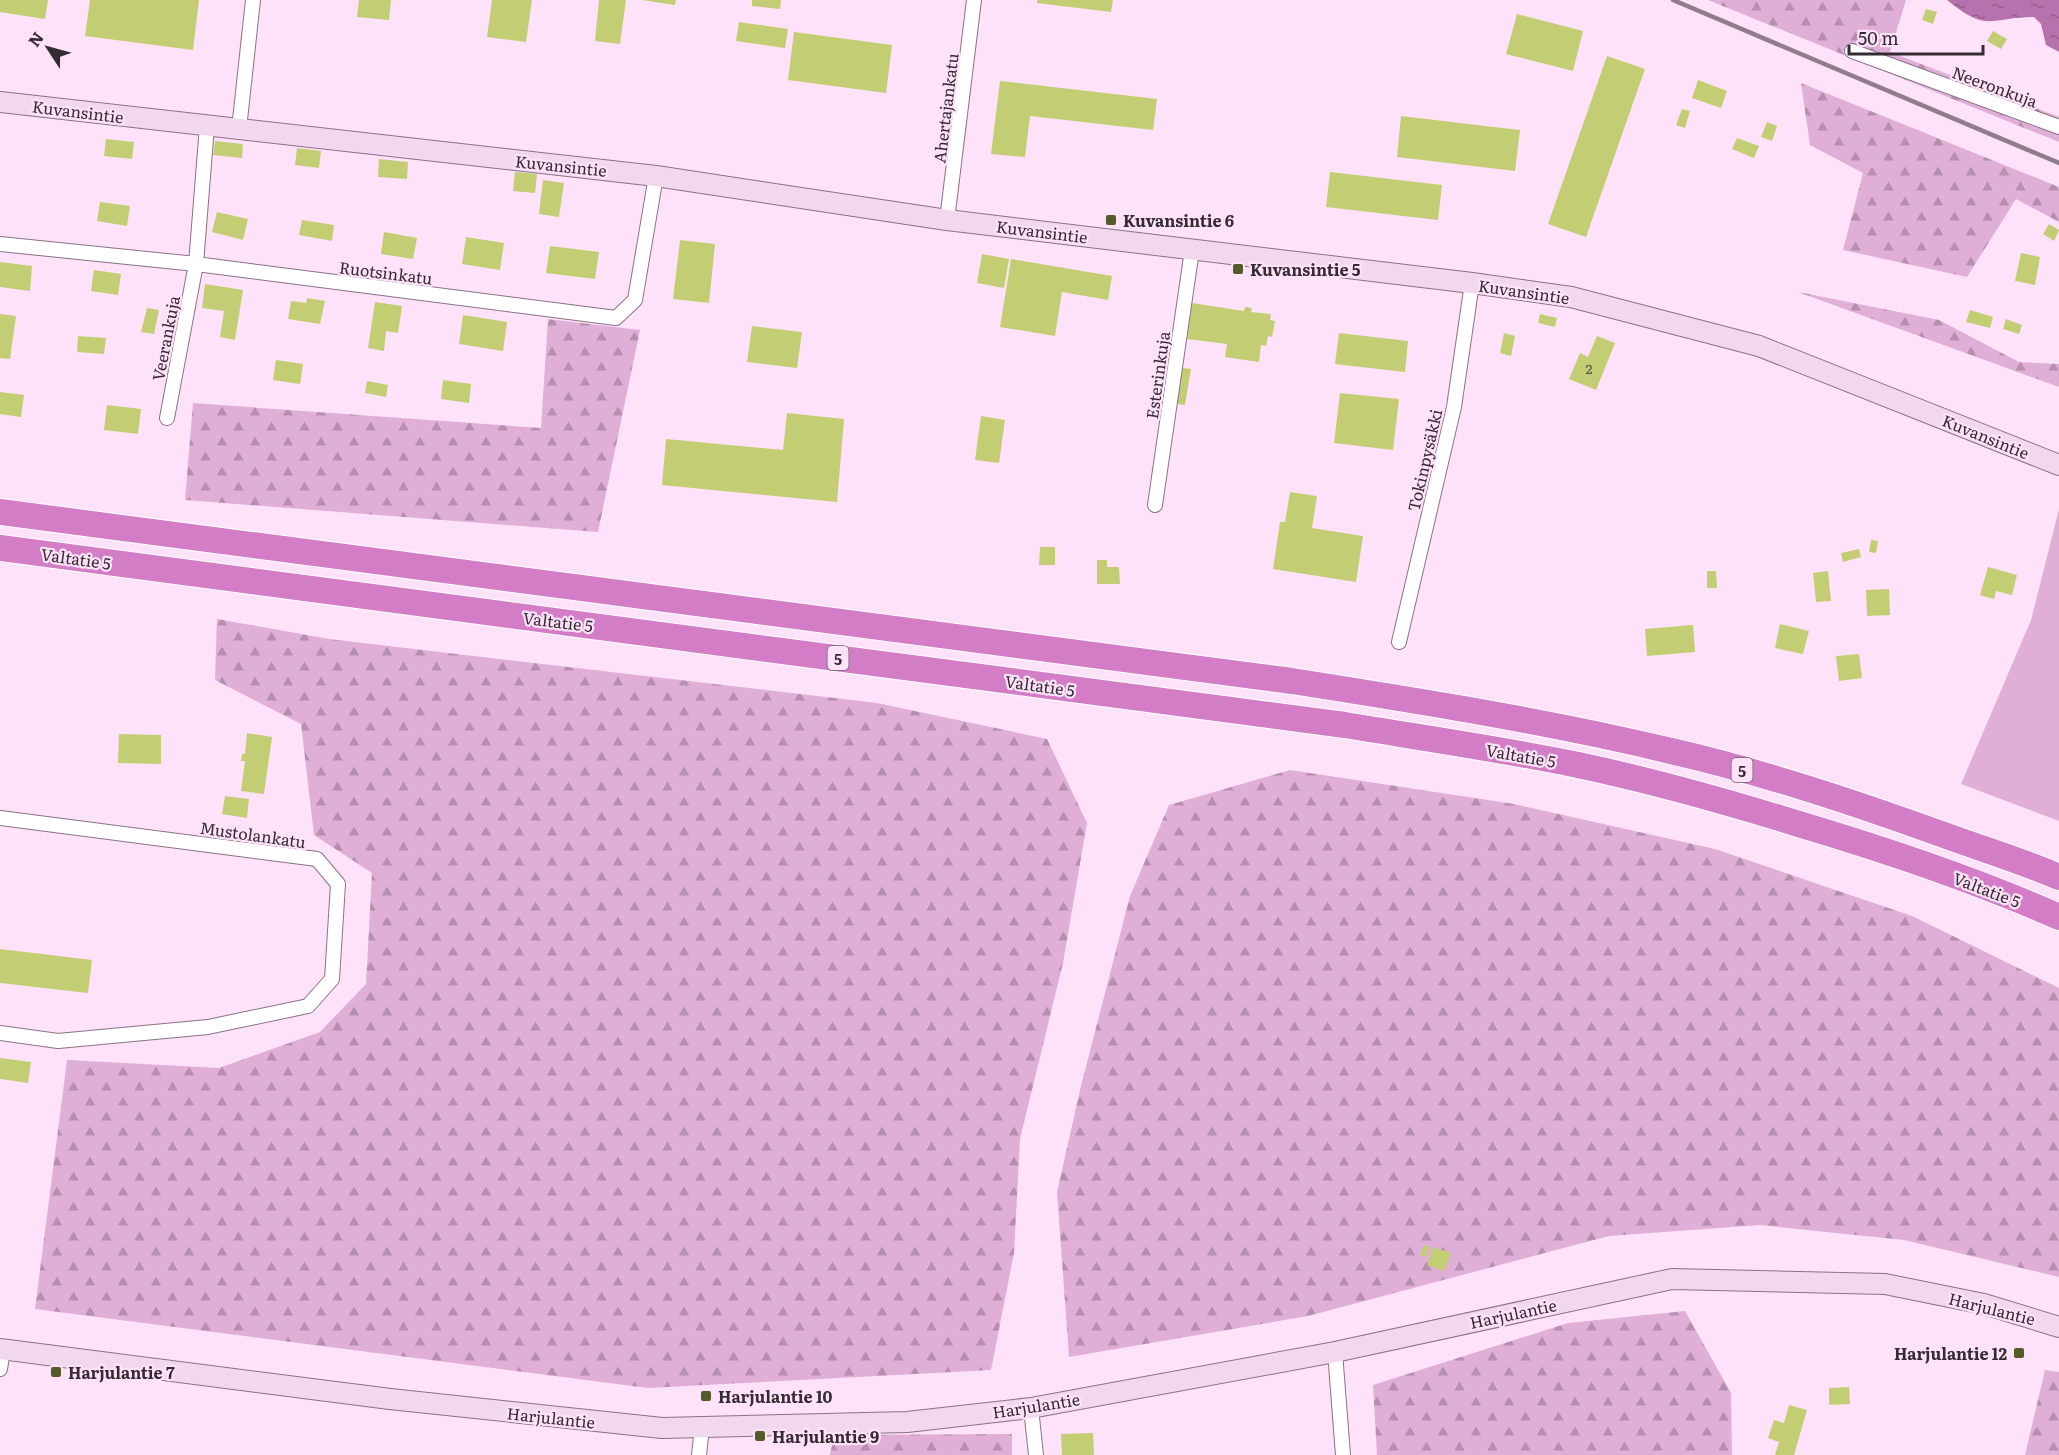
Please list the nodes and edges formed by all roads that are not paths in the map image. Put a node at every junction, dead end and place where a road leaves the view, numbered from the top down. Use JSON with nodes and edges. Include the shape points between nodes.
{"nodes":[{"id":1,"x":253,"y":0,"type":"edge"},
{"id":2,"x":974,"y":0,"type":"edge"},
{"id":3,"x":1852,"y":51,"type":"dead end"},
{"id":4,"x":0,"y":102,"type":"edge"},
{"id":5,"x":207,"y":126,"type":"junction"},
{"id":6,"x":2059,"y":127,"type":"edge"},
{"id":7,"x":239,"y":129,"type":"junction"},
{"id":8,"x":656,"y":176,"type":"junction"},
{"id":9,"x":947,"y":220,"type":"junction"},
{"id":10,"x":0,"y":244,"type":"edge"},
{"id":11,"x":1192,"y":250,"type":"junction"},
{"id":12,"x":196,"y":264,"type":"junction"},
{"id":13,"x":1472,"y":283,"type":"junction"},
{"id":14,"x":167,"y":418,"type":"dead end"},
{"id":15,"x":2059,"y":465,"type":"edge"},
{"id":16,"x":1155,"y":505,"type":"dead end"},
{"id":17,"x":0,"y":512,"type":"edge"},
{"id":18,"x":0,"y":548,"type":"edge"},
{"id":19,"x":1400,"y":642,"type":"dead end"},
{"id":20,"x":0,"y":818,"type":"edge"},
{"id":21,"x":1898,"y":818,"type":"junction"},
{"id":22,"x":1868,"y":845,"type":"junction"},
{"id":23,"x":2059,"y":863,"type":"edge"},
{"id":24,"x":2059,"y":877,"type":"edge"},
{"id":25,"x":2059,"y":917,"type":"edge"},
{"id":26,"x":2059,"y":935,"type":"edge"},
{"id":27,"x":0,"y":1033,"type":"edge"},
{"id":28,"x":2059,"y":1327,"type":"edge"},
{"id":29,"x":1,"y":1349,"type":"edge"},
{"id":30,"x":1335,"y":1352,"type":"junction"},
{"id":31,"x":0,"y":1369,"type":"edge"},
{"id":32,"x":1031,"y":1408,"type":"junction"},
{"id":33,"x":702,"y":1427,"type":"junction"},
{"id":34,"x":699,"y":1455,"type":"edge"},
{"id":35,"x":1036,"y":1455,"type":"edge"},
{"id":36,"x":1343,"y":1455,"type":"edge"}],
"edges":[{"from":1,"to":7,"type":"street"},
{"from":2,"to":9,"type":"street","name":"Ahertajankatu"},
{"from":3,"to":6,"type":"street","name":"Neeronkuja"},
{"from":4,"to":5,"type":"street","name":"Kuvansintie"},
{"from":5,"to":7,"type":"street","name":"Kuvansintie"},
{"from":5,"to":12,"type":"street","name":"Veerankuja"},
{"from":7,"to":8,"type":"street","name":"Kuvansintie"},
{"from":8,"to":9,"type":"street","name":"Kuvansintie"},
{"from":8,"to":12,"type":"street","name":"Ruotsinkatu","via":[[635,300],[616,318]]},
{"from":9,"to":11,"type":"street","name":"Kuvansintie"},
{"from":10,"to":12,"type":"street","name":"Ruotsinkatu"},
{"from":11,"to":13,"type":"street","name":"Kuvansintie"},
{"from":11,"to":16,"type":"street","name":"Esterinkuja"},
{"from":12,"to":14,"type":"street","name":"Veerankuja"},
{"from":13,"to":15,"type":"street","name":"Kuvansintie","via":[[1571,297],[1759,346]]},
{"from":13,"to":19,"type":"street","name":"Tokinpysäkki","via":[[1454,407]]},
{"from":17,"to":21,"type":"highway","number":"5","via":[[1292,681],[1433,703],[1673,751]]},
{"from":18,"to":22,"type":"highway","name":"Valtatie 5","number":"5","via":[[1345,725],[1609,772]]},
{"from":20,"to":27,"type":"street","name":"Mustolankatu","via":[[316,860],[338,884],[332,979],[308,1006],[208,1027],[58,1041]]},
{"from":21,"to":23,"type":"highway"},
{"from":21,"to":24,"type":"highway","number":"5"},
{"from":22,"to":25,"type":"highway","name":"Valtatie 5","number":"5"},
{"from":22,"to":26,"type":"highway"},
{"from":28,"to":30,"type":"street","name":"Harjulantie","via":[[1984,1304],[1885,1284],[1672,1279]]},
{"from":29,"to":31,"type":"street"},
{"from":29,"to":33,"type":"street","name":"Harjulantie","via":[[390,1400],[662,1428]]},
{"from":30,"to":32,"type":"street","name":"Harjulantie"},
{"from":30,"to":36,"type":"street"},
{"from":32,"to":33,"type":"street","name":"Harjulantie","via":[[907,1422]]},
{"from":32,"to":35,"type":"street"},
{"from":33,"to":34,"type":"street"}]}
